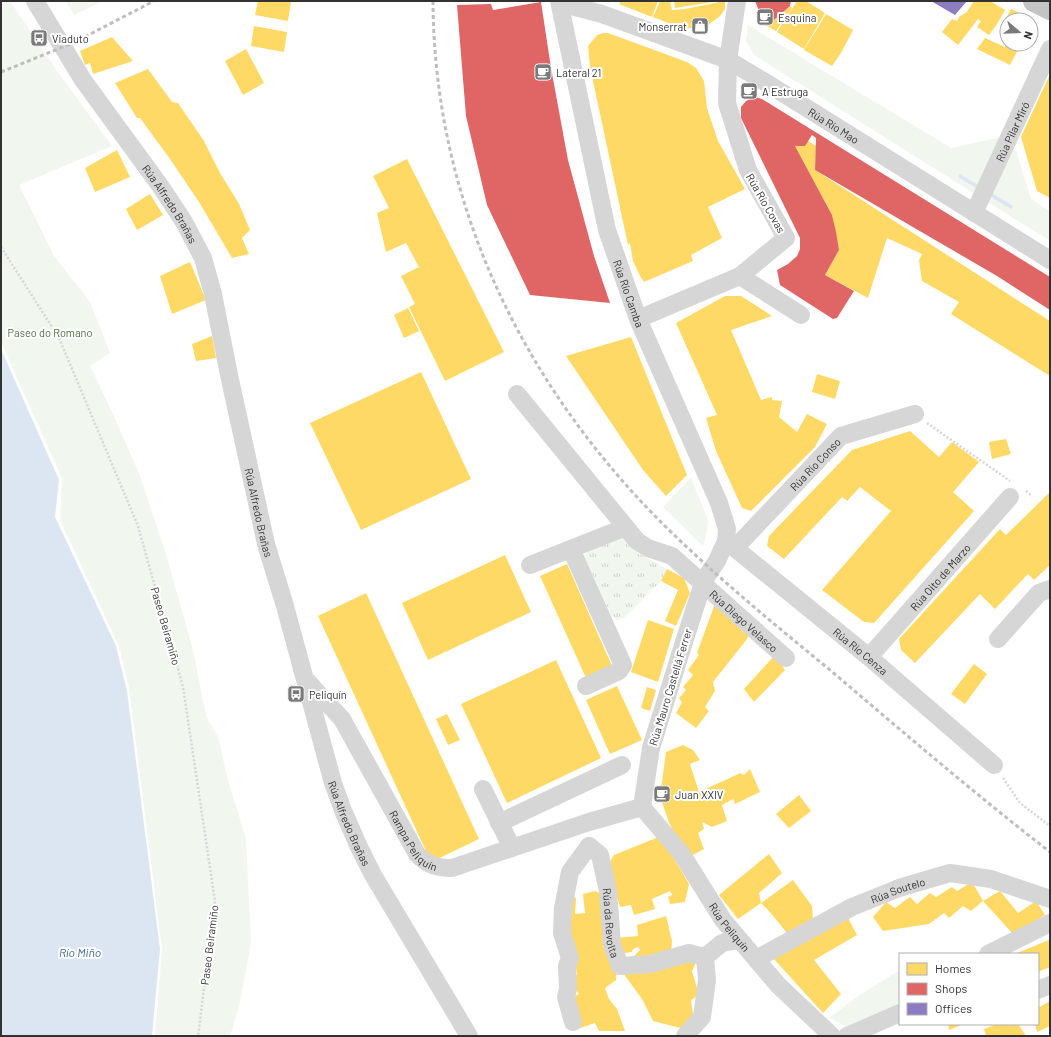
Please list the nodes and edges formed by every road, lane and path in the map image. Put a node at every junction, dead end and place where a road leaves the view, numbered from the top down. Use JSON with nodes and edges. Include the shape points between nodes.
{"nodes":[{"id":1,"x":35,"y":1,"type":"edge"},
{"id":2,"x":737,"y":1,"type":"edge"},
{"id":3,"x":1034,"y":1,"type":"edge"},
{"id":4,"x":559,"y":2,"type":"edge"},
{"id":5,"x":1050,"y":9,"type":"edge"},
{"id":6,"x":1050,"y":49,"type":"edge"},
{"id":7,"x":728,"y":60,"type":"junction"},
{"id":8,"x":974,"y":213,"type":"junction"},
{"id":9,"x":1,"y":247,"type":"edge"},
{"id":10,"x":1050,"y":260,"type":"edge"},
{"id":11,"x":740,"y":276,"type":"junction"},
{"id":12,"x":801,"y":315,"type":"dead end"},
{"id":13,"x":638,"y":319,"type":"junction"},
{"id":14,"x":517,"y":394,"type":"dead end"},
{"id":15,"x":915,"y":414,"type":"joint"},
{"id":16,"x":1016,"y":490,"type":"junction"},
{"id":17,"x":1032,"y":496,"type":"dead end"},
{"id":18,"x":626,"y":527,"type":"junction"},
{"id":19,"x":731,"y":544,"type":"junction"},
{"id":20,"x":571,"y":549,"type":"junction"},
{"id":21,"x":530,"y":565,"type":"dead end"},
{"id":22,"x":707,"y":577,"type":"junction"},
{"id":23,"x":1050,"y":589,"type":"edge"},
{"id":24,"x":998,"y":639,"type":"dead end"},
{"id":25,"x":869,"y":657,"type":"junction"},
{"id":26,"x":786,"y":658,"type":"dead end"},
{"id":27,"x":305,"y":678,"type":"junction"},
{"id":28,"x":586,"y":686,"type":"dead end"},
{"id":29,"x":622,"y":765,"type":"dead end"},
{"id":30,"x":994,"y":765,"type":"joint"},
{"id":31,"x":483,"y":789,"type":"dead end"},
{"id":32,"x":642,"y":807,"type":"junction"},
{"id":33,"x":589,"y":822,"type":"junction"},
{"id":34,"x":499,"y":823,"type":"junction"},
{"id":35,"x":1050,"y":826,"type":"edge"},
{"id":36,"x":589,"y":846,"type":"junction"},
{"id":37,"x":512,"y":848,"type":"junction"},
{"id":38,"x":1050,"y":899,"type":"edge"},
{"id":39,"x":1050,"y":923,"type":"edge"},
{"id":40,"x":739,"y":940,"type":"junction"},
{"id":41,"x":990,"y":953,"type":"edge"},
{"id":42,"x":705,"y":956,"type":"junction"},
{"id":43,"x":756,"y":959,"type":"junction"},
{"id":44,"x":1050,"y":985,"type":"edge"},
{"id":45,"x":1039,"y":990,"type":"edge"},
{"id":46,"x":899,"y":1013,"type":"edge"},
{"id":47,"x":573,"y":1022,"type":"dead end"},
{"id":48,"x":198,"y":1036,"type":"edge"},
{"id":49,"x":469,"y":1036,"type":"edge"},
{"id":50,"x":685,"y":1036,"type":"edge"},
{"id":51,"x":832,"y":1036,"type":"edge"},
{"id":52,"x":847,"y":1036,"type":"edge"}],
"edges":[{"from":1,"to":27,"type":"street","name":"Rúa Alfredo Brañas","via":[[83,80],[180,216],[202,258],[213,294],[266,544]]},
{"from":2,"to":7,"type":"street","name":"Rúa Río Covas"},
{"from":3,"to":5,"type":"highway"},
{"from":4,"to":7,"type":"street","name":"Rúa Río Mao","via":[[602,14]]},
{"from":4,"to":13,"type":"street","name":"Rúa Río Camba","via":[[607,230]]},
{"from":6,"to":8,"type":"street","name":"Rúa Pilar Miró"},
{"from":7,"to":8,"type":"street","name":"Rúa Río Mao"},
{"from":7,"to":11,"type":"street","name":"Rúa Río Covas","via":[[727,103],[748,170],[786,238]]},
{"from":8,"to":10,"type":"street","name":"Rúa Río Mao"},
{"from":9,"to":48,"type":"path","name":"Paseo Beiramiño","via":[[59,338],[138,526],[183,687],[215,901]]},
{"from":11,"to":12,"type":"street"},
{"from":11,"to":13,"type":"street","name":"Rúa Río Covas"},
{"from":13,"to":19,"type":"street","name":"Rúa Río Camba","via":[[720,503]]},
{"from":14,"to":18,"type":"street","name":"Rúa Diego Velasco"},
{"from":15,"to":16,"type":"path"},
{"from":15,"to":19,"type":"street","name":"Rúa Río Conso","via":[[841,436]]},
{"from":16,"to":17,"type":"path"},
{"from":16,"to":25,"type":"street","name":"Rúa Oito de Marzo"},
{"from":18,"to":20,"type":"street"},
{"from":18,"to":22,"type":"street","name":"Rúa Diego Velasco","via":[[637,541],[648,548],[672,556]]},
{"from":19,"to":22,"type":"street","name":"Rúa Río Camba"},
{"from":19,"to":25,"type":"street","name":"Rúa Río Cenza"},
{"from":20,"to":21,"type":"street"},
{"from":20,"to":28,"type":"street","via":[[623,665],[619,671]]},
{"from":22,"to":26,"type":"street","name":"Rúa Diego Velasco"},
{"from":22,"to":32,"type":"street","name":"Rúa Mauro Castellá Ferrer","via":[[651,748]]},
{"from":23,"to":24,"type":"street","via":[[1039,593]]},
{"from":25,"to":30,"type":"street","name":"Rúa Río Cenza"},
{"from":27,"to":37,"type":"street","name":"Rampa Peliquín","via":[[342,719],[423,861],[432,866],[452,868]]},
{"from":27,"to":49,"type":"street","name":"Rúa Alfredo Brañas","via":[[333,782],[359,847]]},
{"from":29,"to":34,"type":"street"},
{"from":30,"to":35,"type":"path","via":[[1020,803]]},
{"from":31,"to":34,"type":"street"},
{"from":32,"to":33,"type":"street","name":"Rampa Peliquín"},
{"from":32,"to":40,"type":"street","name":"Rúa Peliquín","via":[[681,853],[723,920]]},
{"from":33,"to":36,"type":"street"},
{"from":33,"to":37,"type":"street","name":"Rampa Peliquín"},
{"from":34,"to":37,"type":"street"},
{"from":36,"to":42,"type":"street","name":"Rúa da Revolta","via":[[600,855],[608,891],[612,945],[620,966],[650,964],[689,953]]},
{"from":36,"to":47,"type":"street","via":[[570,872],[563,908],[562,933],[570,958],[567,966],[566,997]]},
{"from":38,"to":43,"type":"street","name":"Rúa Soutelo","via":[[990,879],[950,873],[899,888],[852,907]]},
{"from":39,"to":41,"type":"street"},
{"from":40,"to":42,"type":"street","via":[[722,943]]},
{"from":40,"to":43,"type":"street","name":"Rúa Peliquín"},
{"from":42,"to":50,"type":"street","via":[[707,980],[702,1017]]},
{"from":43,"to":51,"type":"street","name":"Rúa Peliquín","via":[[778,985]]},
{"from":44,"to":45,"type":"street"},
{"from":46,"to":52,"type":"street"}]}
